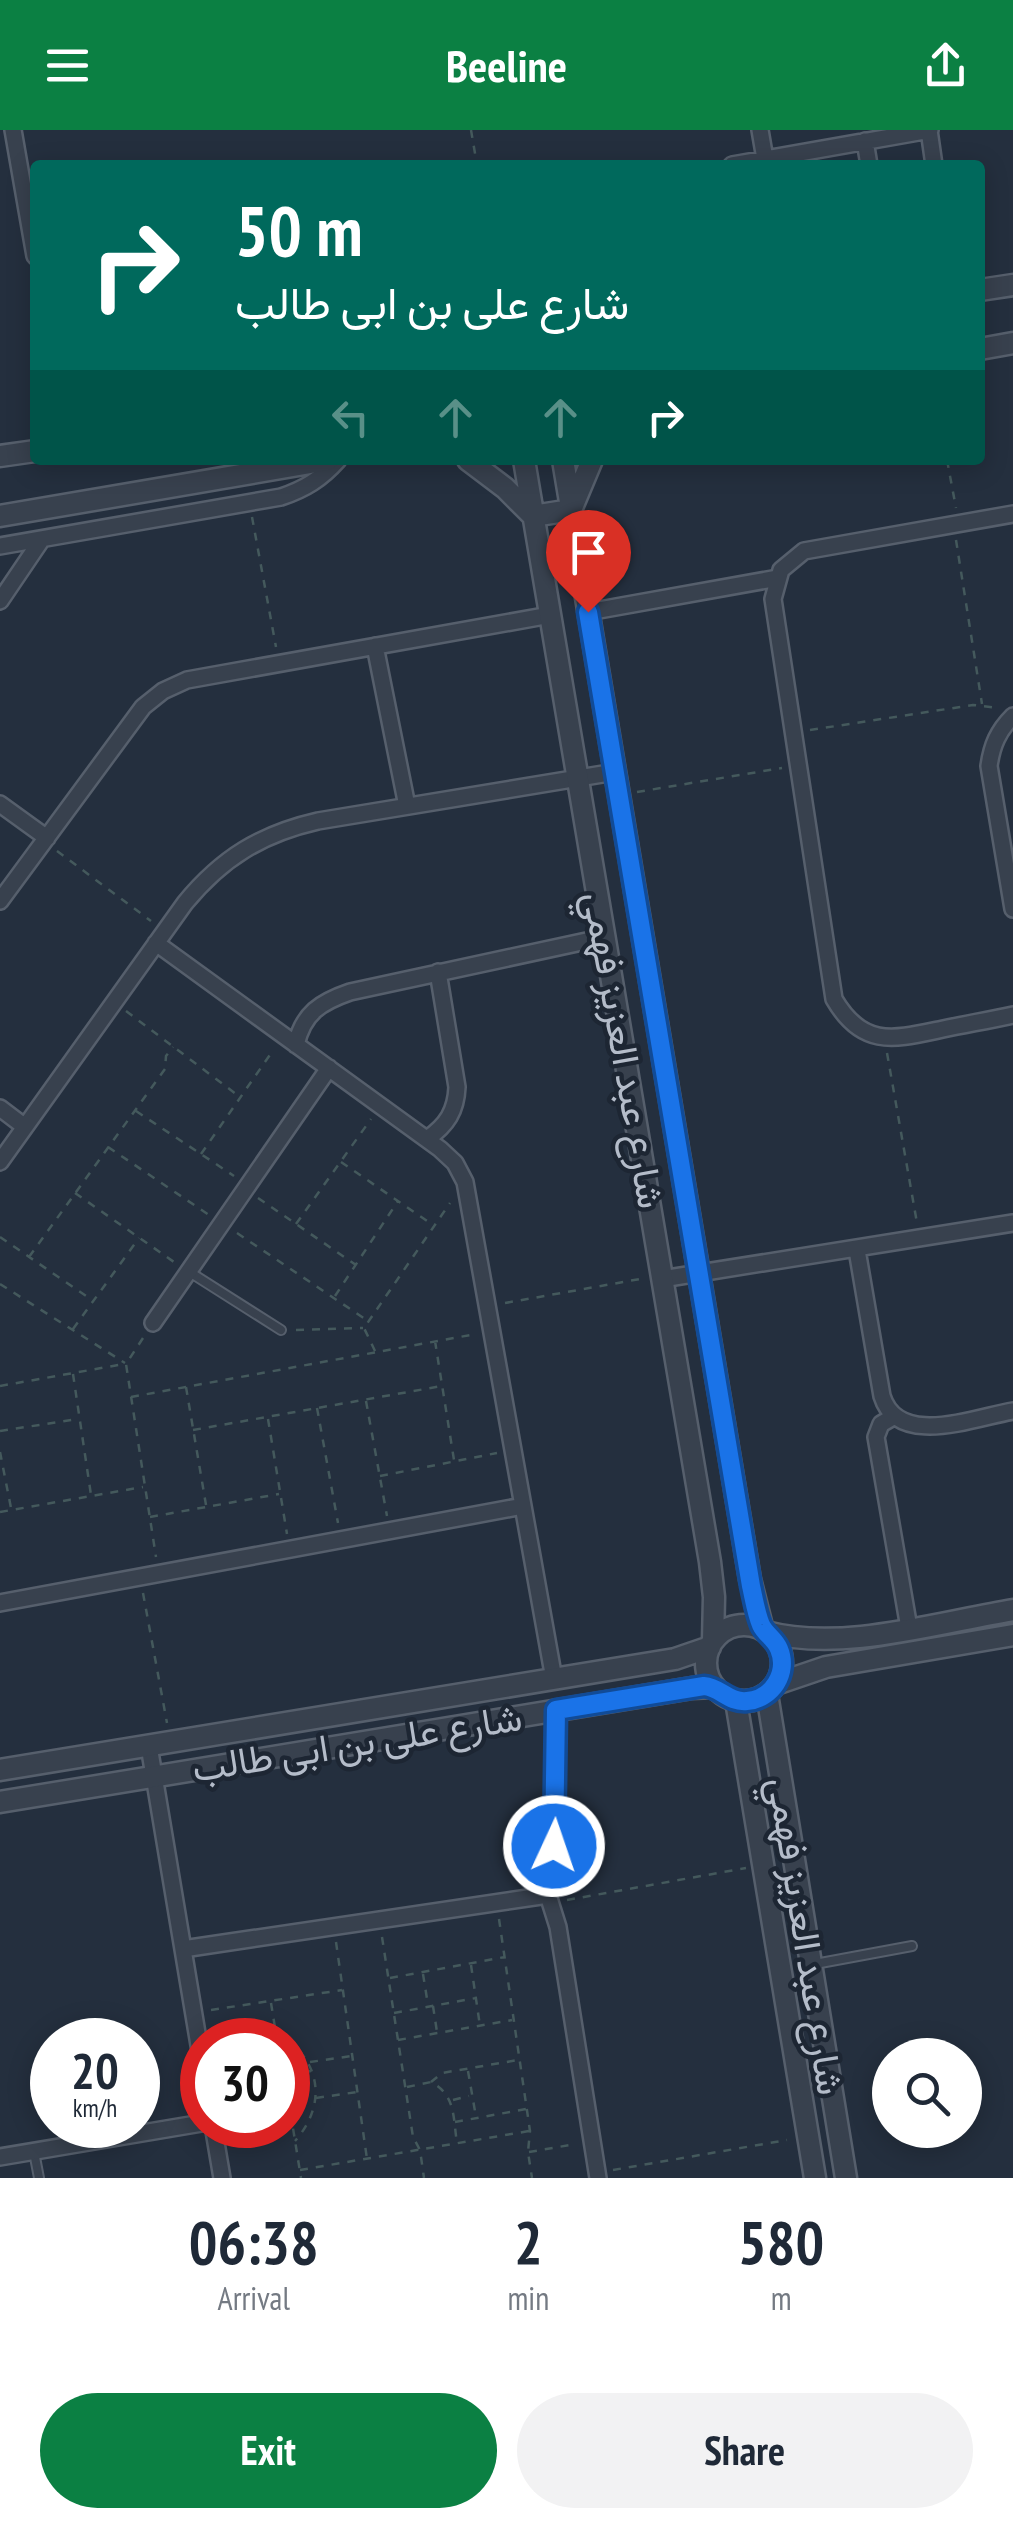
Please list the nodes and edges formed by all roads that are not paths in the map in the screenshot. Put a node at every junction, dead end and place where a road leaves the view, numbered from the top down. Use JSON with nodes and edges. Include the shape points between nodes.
{"nodes":[{"id":1,"x":13,"y":130,"type":"edge"},
{"id":2,"x":760,"y":130,"type":"edge"},
{"id":3,"x":929,"y":130,"type":"edge"},
{"id":4,"x":865,"y":142,"type":"junction"},
{"id":5,"x":766,"y":159,"type":"junction"},
{"id":6,"x":760,"y":160,"type":"edge"},
{"id":7,"x":868,"y":160,"type":"edge"},
{"id":8,"x":933,"y":160,"type":"edge"},
{"id":9,"x":30,"y":227,"type":"edge"},
{"id":10,"x":1013,"y":285,"type":"edge"},
{"id":11,"x":985,"y":288,"type":"edge"},
{"id":12,"x":1013,"y":343,"type":"edge"},
{"id":13,"x":985,"y":348,"type":"edge"},
{"id":14,"x":30,"y":451,"type":"edge"},
{"id":15,"x":0,"y":456,"type":"edge"},
{"id":16,"x":299,"y":465,"type":"edge"},
{"id":17,"x":334,"y":465,"type":"edge"},
{"id":18,"x":475,"y":465,"type":"edge"},
{"id":19,"x":525,"y":465,"type":"edge"},
{"id":20,"x":564,"y":465,"type":"edge"},
{"id":21,"x":590,"y":465,"type":"edge"},
{"id":22,"x":571,"y":510,"type":"junction"},
{"id":23,"x":1013,"y":514,"type":"edge"},
{"id":24,"x":0,"y":516,"type":"edge"},
{"id":25,"x":533,"y":516,"type":"junction"},
{"id":26,"x":42,"y":538,"type":"junction"},
{"id":27,"x":0,"y":546,"type":"edge"},
{"id":28,"x":778,"y":578,"type":"junction"},
{"id":29,"x":0,"y":602,"type":"edge"},
{"id":30,"x":588,"y":612,"type":"junction"},
{"id":31,"x":550,"y":615,"type":"junction"},
{"id":32,"x":375,"y":646,"type":"junction"},
{"id":33,"x":1013,"y":716,"type":"edge"},
{"id":34,"x":615,"y":772,"type":"junction"},
{"id":35,"x":578,"y":778,"type":"junction"},
{"id":36,"x":0,"y":804,"type":"edge"},
{"id":37,"x":407,"y":806,"type":"junction"},
{"id":38,"x":46,"y":840,"type":"junction"},
{"id":39,"x":0,"y":901,"type":"edge"},
{"id":40,"x":1013,"y":909,"type":"edge"},
{"id":41,"x":160,"y":937,"type":"junction"},
{"id":42,"x":604,"y":937,"type":"junction"},
{"id":43,"x":438,"y":972,"type":"junction"},
{"id":44,"x":1013,"y":1015,"type":"edge"},
{"id":45,"x":290,"y":1040,"type":"junction"},
{"id":46,"x":329,"y":1068,"type":"junction"},
{"id":47,"x":0,"y":1108,"type":"edge"},
{"id":48,"x":25,"y":1127,"type":"junction"},
{"id":49,"x":427,"y":1139,"type":"junction"},
{"id":50,"x":0,"y":1162,"type":"edge"},
{"id":51,"x":1013,"y":1223,"type":"edge"},
{"id":52,"x":857,"y":1250,"type":"junction"},
{"id":53,"x":188,"y":1271,"type":"junction"},
{"id":54,"x":699,"y":1274,"type":"junction"},
{"id":55,"x":662,"y":1278,"type":"junction"},
{"id":56,"x":153,"y":1323,"type":"road end"},
{"id":57,"x":280,"y":1330,"type":"road end"},
{"id":58,"x":1013,"y":1411,"type":"edge"},
{"id":59,"x":892,"y":1416,"type":"junction"},
{"id":60,"x":523,"y":1506,"type":"junction"},
{"id":61,"x":750,"y":1580,"type":"junction"},
{"id":62,"x":713,"y":1583,"type":"junction"},
{"id":63,"x":0,"y":1603,"type":"edge"},
{"id":64,"x":1013,"y":1610,"type":"edge"},
{"id":65,"x":909,"y":1628,"type":"junction"},
{"id":66,"x":764,"y":1631,"type":"junction"},
{"id":67,"x":1013,"y":1635,"type":"edge"},
{"id":68,"x":837,"y":1640,"type":"junction"},
{"id":69,"x":712,"y":1644,"type":"junction"},
{"id":70,"x":659,"y":1662,"type":"junction"},
{"id":71,"x":840,"y":1664,"type":"junction"},
{"id":72,"x":554,"y":1679,"type":"junction"},
{"id":73,"x":714,"y":1687,"type":"junction"},
{"id":74,"x":771,"y":1689,"type":"junction"},
{"id":75,"x":666,"y":1692,"type":"junction"},
{"id":76,"x":736,"y":1700,"type":"junction"},
{"id":77,"x":556,"y":1710,"type":"junction"},
{"id":78,"x":773,"y":1733,"type":"junction"},
{"id":79,"x":742,"y":1738,"type":"junction"},
{"id":80,"x":149,"y":1746,"type":"junction"},
{"id":81,"x":0,"y":1770,"type":"edge"},
{"id":82,"x":154,"y":1777,"type":"junction"},
{"id":83,"x":0,"y":1802,"type":"edge"},
{"id":84,"x":550,"y":1899,"type":"junction"},
{"id":85,"x":912,"y":1946,"type":"dead end"},
{"id":86,"x":183,"y":1950,"type":"junction"},
{"id":87,"x":810,"y":1964,"type":"junction"},
{"id":88,"x":195,"y":2018,"type":"edge"},
{"id":89,"x":180,"y":2127,"type":"edge"},
{"id":90,"x":217,"y":2148,"type":"edge"},
{"id":91,"x":34,"y":2152,"type":"junction"},
{"id":92,"x":0,"y":2158,"type":"edge"},
{"id":93,"x":598,"y":2176,"type":"edge"},
{"id":94,"x":39,"y":2178,"type":"edge"},
{"id":95,"x":222,"y":2178,"type":"edge"},
{"id":96,"x":815,"y":2178,"type":"edge"},
{"id":97,"x":846,"y":2178,"type":"edge"}],
"edges":[{"from":1,"to":9,"type":"street"},
{"from":2,"to":5,"type":"street"},
{"from":3,"to":4,"type":"street"},
{"from":3,"to":8,"type":"street"},
{"from":4,"to":5,"type":"street"},
{"from":4,"to":7,"type":"street"},
{"from":5,"to":6,"type":"street"},
{"from":10,"to":11,"type":"street"},
{"from":12,"to":13,"type":"street"},
{"from":14,"to":15,"type":"street"},
{"from":16,"to":24,"type":"street"},
{"from":17,"to":26,"type":"street","via":[[304,489]]},
{"from":18,"to":25,"type":"street"},
{"from":19,"to":25,"type":"street","name":"شارع عبد العزيز فهمي"},
{"from":20,"to":22,"type":"street","name":"شارع عبد العزيز فهمي"},
{"from":21,"to":22,"type":"street"},
{"from":22,"to":25,"type":"street"},
{"from":22,"to":30,"type":"street","name":"شارع عبد العزيز فهمي"},
{"from":23,"to":28,"type":"street","via":[[804,551]]},
{"from":25,"to":31,"type":"street","name":"شارع عبد العزيز فهمي"},
{"from":26,"to":27,"type":"street"},
{"from":26,"to":29,"type":"street"},
{"from":28,"to":30,"type":"street"},
{"from":28,"to":44,"type":"street","via":[[774,599],[834,999],[854,1025],[894,1040]]},
{"from":30,"to":34,"type":"street","name":"شارع عبد العزيز فهمي"},
{"from":31,"to":32,"type":"street"},
{"from":31,"to":35,"type":"street","name":"شارع عبد العزيز فهمي"},
{"from":32,"to":37,"type":"street"},
{"from":32,"to":38,"type":"street","via":[[163,690]]},
{"from":33,"to":40,"type":"street","via":[[1000,730],[988,766]]},
{"from":34,"to":35,"type":"street"},
{"from":34,"to":54,"type":"street","name":"شارع عبد العزيز فهمي"},
{"from":35,"to":37,"type":"street"},
{"from":35,"to":42,"type":"street","name":"شارع عبد العزيز فهمي"},
{"from":36,"to":38,"type":"street"},
{"from":37,"to":41,"type":"street","via":[[286,828],[257,840],[205,878]]},
{"from":38,"to":39,"type":"street"},
{"from":41,"to":45,"type":"street"},
{"from":41,"to":48,"type":"street"},
{"from":42,"to":43,"type":"street"},
{"from":42,"to":55,"type":"street","name":"شارع عبد العزيز فهمي"},
{"from":43,"to":45,"type":"street","via":[[320,1004]]},
{"from":43,"to":49,"type":"street","via":[[456,1102],[450,1118]]},
{"from":45,"to":46,"type":"street"},
{"from":46,"to":49,"type":"street"},
{"from":46,"to":53,"type":"street"},
{"from":47,"to":48,"type":"street"},
{"from":48,"to":50,"type":"street"},
{"from":49,"to":60,"type":"street","via":[[455,1163],[465,1182]]},
{"from":51,"to":52,"type":"street"},
{"from":52,"to":54,"type":"street"},
{"from":52,"to":59,"type":"street","via":[[882,1396]]},
{"from":53,"to":56,"type":"street"},
{"from":53,"to":57,"type":"lane"},
{"from":54,"to":55,"type":"street"},
{"from":54,"to":61,"type":"street","name":"شارع عبد العزيز فهمي"},
{"from":55,"to":62,"type":"street","name":"شارع عبد العزيز فهمي"},
{"from":58,"to":59,"type":"street","via":[[925,1427]]},
{"from":59,"to":65,"type":"street","via":[[876,1437]]},
{"from":60,"to":63,"type":"street"},
{"from":60,"to":72,"type":"street"},
{"from":61,"to":62,"type":"street"},
{"from":61,"to":66,"type":"street","name":"شارع عبد العزيز فهمي"},
{"from":62,"to":69,"type":"street","name":"شارع عبد العزيز فهمي"},
{"from":64,"to":65,"type":"street"},
{"from":65,"to":68,"type":"street"},
{"from":66,"to":68,"type":"street"},
{"from":66,"to":69,"type":"street","via":[[736,1626]]},
{"from":66,"to":74,"type":"street","via":[[782,1656]]},
{"from":67,"to":71,"type":"street"},
{"from":68,"to":71,"type":"street"},
{"from":69,"to":70,"type":"street","name":"شارع على بن ابى طالب"},
{"from":69,"to":73,"type":"street","via":[[706,1664]]},
{"from":70,"to":72,"type":"street","name":"شارع على بن ابى طالب"},
{"from":70,"to":75,"type":"street","via":[[668,1676]]},
{"from":71,"to":74,"type":"street"},
{"from":72,"to":80,"type":"street","name":"شارع على بن ابى طالب"},
{"from":73,"to":75,"type":"street","name":"شارع على بن ابى طالب"},
{"from":73,"to":76,"type":"street"},
{"from":74,"to":76,"type":"street","via":[[752,1701]]},
{"from":74,"to":78,"type":"street","name":"شارع عبد العزيز فهمي"},
{"from":75,"to":77,"type":"street","name":"شارع على بن ابى طالب"},
{"from":76,"to":79,"type":"street","name":"شارع عبد العزيز فهمي"},
{"from":77,"to":82,"type":"street","name":"شارع على بن ابى طالب"},
{"from":77,"to":84,"type":"street"},
{"from":78,"to":79,"type":"street","via":[[756,1730]]},
{"from":78,"to":87,"type":"street","name":"شارع عبد العزيز فهمي"},
{"from":79,"to":96,"type":"street","name":"شارع عبد العزيز فهمي"},
{"from":80,"to":81,"type":"street","name":"شارع على بن ابى طالب"},
{"from":80,"to":82,"type":"street"},
{"from":82,"to":83,"type":"street","name":"شارع على بن ابى طالب"},
{"from":82,"to":86,"type":"street"},
{"from":84,"to":86,"type":"street"},
{"from":84,"to":93,"type":"street"},
{"from":85,"to":87,"type":"lane"},
{"from":86,"to":88,"type":"street"},
{"from":87,"to":97,"type":"street","name":"شارع عبد العزيز فهمي"},
{"from":89,"to":91,"type":"street"},
{"from":90,"to":95,"type":"street"},
{"from":91,"to":92,"type":"street"},
{"from":91,"to":94,"type":"lane"}]}
